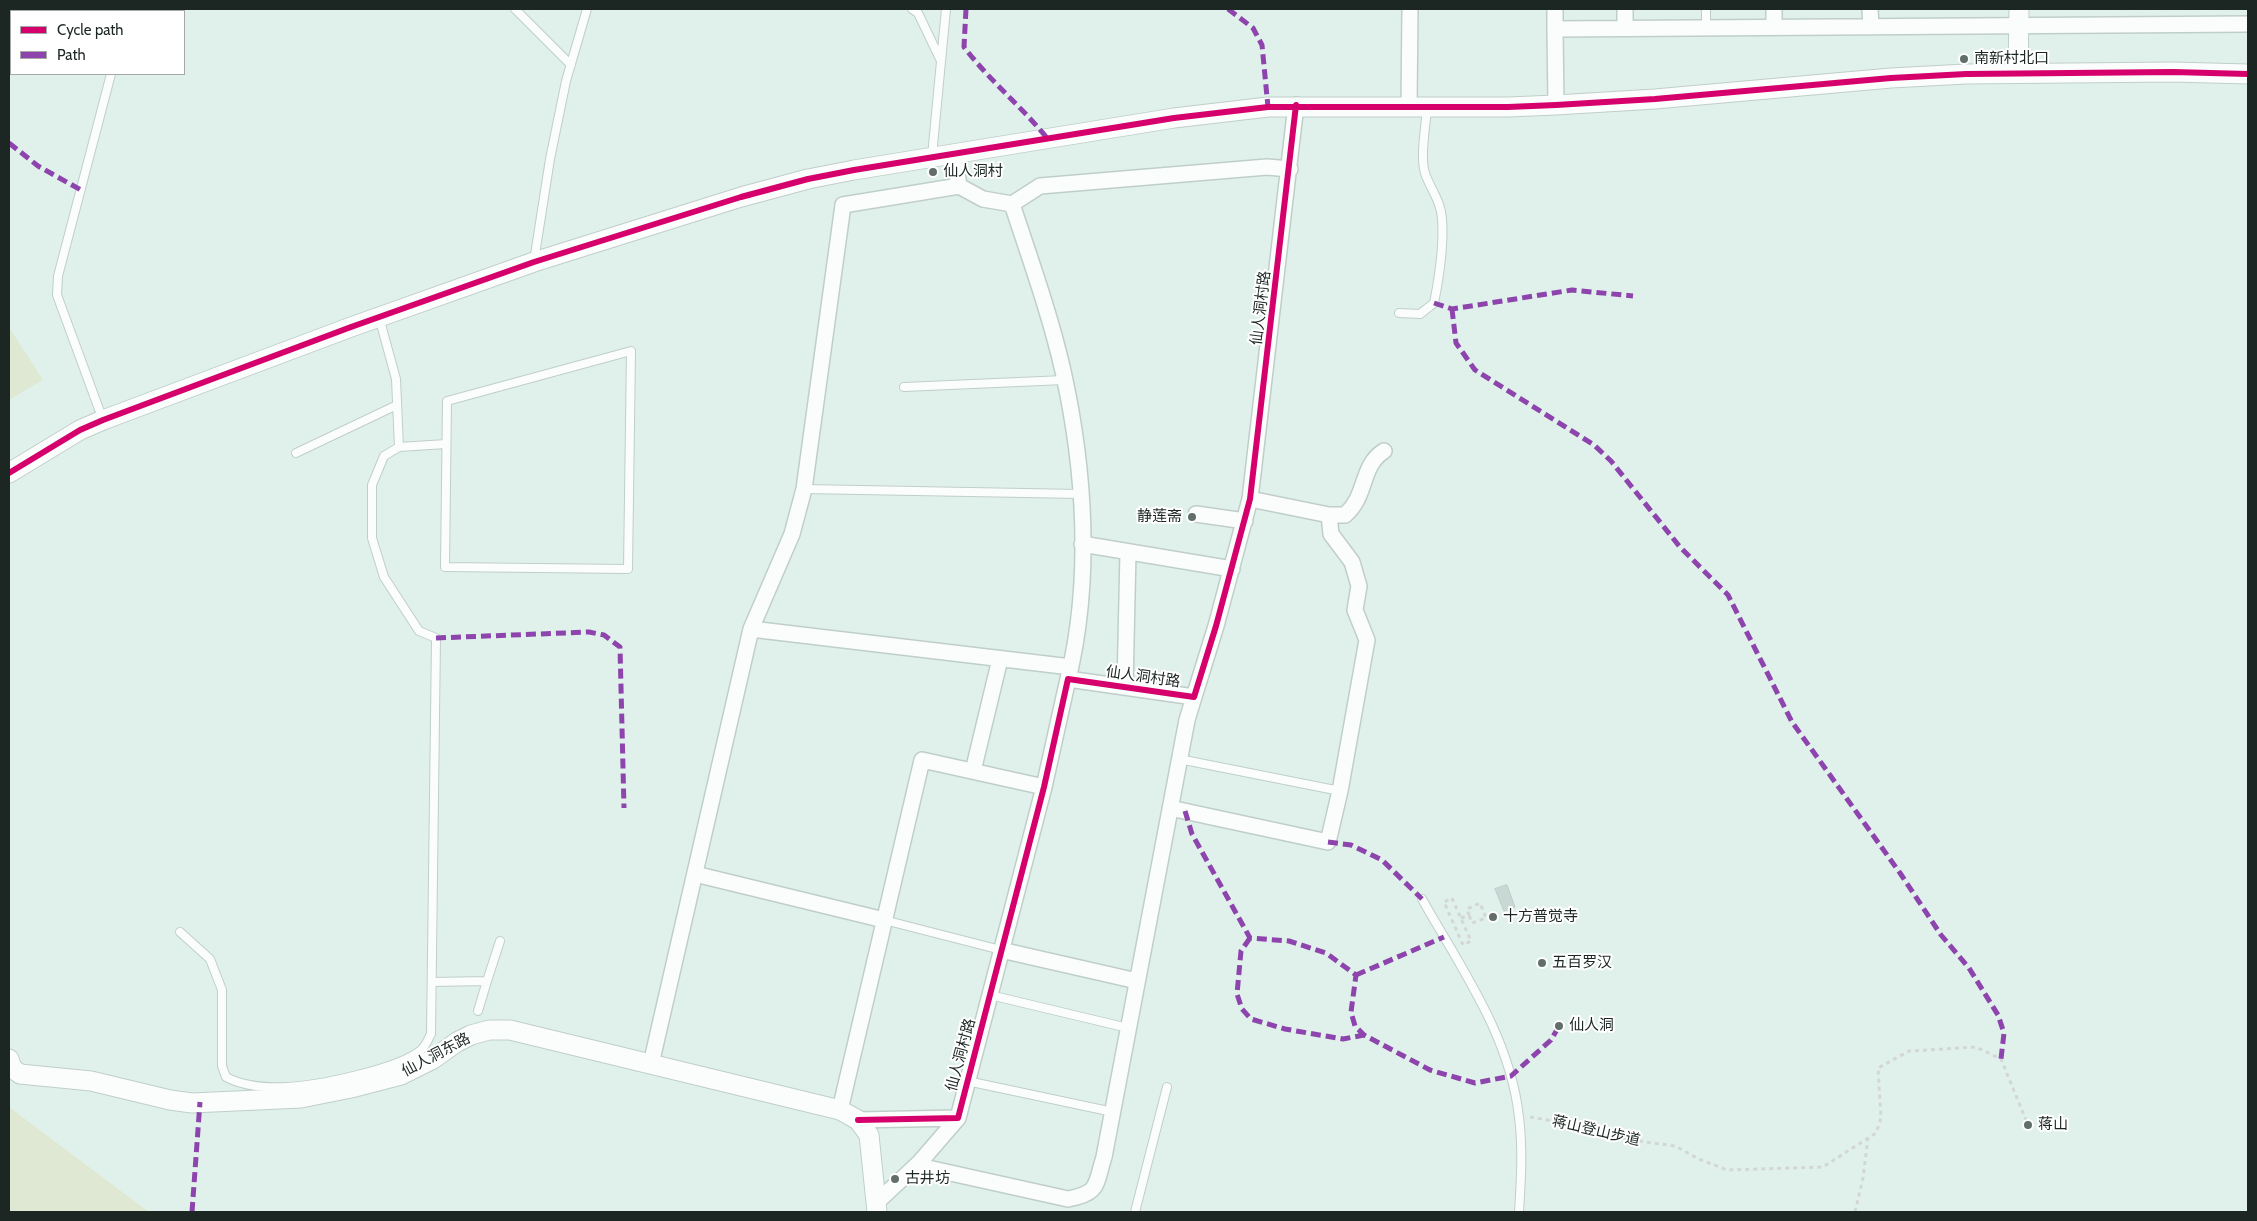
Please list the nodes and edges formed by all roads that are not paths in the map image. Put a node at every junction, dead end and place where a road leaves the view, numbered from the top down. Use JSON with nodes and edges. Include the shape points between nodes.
{"nodes":[{"id":1,"x":515,"y":9,"type":"edge"},
{"id":2,"x":587,"y":9,"type":"edge"},
{"id":3,"x":912,"y":9,"type":"edge"},
{"id":4,"x":946,"y":9,"type":"edge"},
{"id":5,"x":1410,"y":9,"type":"edge"},
{"id":6,"x":1555,"y":9,"type":"edge"},
{"id":7,"x":1625,"y":9,"type":"edge"},
{"id":8,"x":1706,"y":9,"type":"edge"},
{"id":9,"x":1774,"y":9,"type":"edge"},
{"id":10,"x":1870,"y":9,"type":"edge"},
{"id":11,"x":2204,"y":16,"type":"edge"},
{"id":12,"x":2019,"y":17,"type":"edge"},
{"id":13,"x":2248,"y":24,"type":"edge"},
{"id":14,"x":1774,"y":27,"type":"junction"},
{"id":15,"x":1870,"y":27,"type":"junction"},
{"id":16,"x":1625,"y":28,"type":"junction"},
{"id":17,"x":1706,"y":28,"type":"junction"},
{"id":18,"x":1555,"y":29,"type":"junction"},
{"id":19,"x":941,"y":62,"type":"junction"},
{"id":20,"x":571,"y":65,"type":"junction"},
{"id":21,"x":2018,"y":72,"type":"junction"},
{"id":22,"x":2248,"y":74,"type":"edge"},
{"id":23,"x":111,"y":75,"type":"edge"},
{"id":24,"x":1296,"y":105,"type":"junction"},
{"id":25,"x":1556,"y":105,"type":"junction"},
{"id":26,"x":1418,"y":107,"type":"junction"},
{"id":27,"x":954,"y":154,"type":"junction"},
{"id":28,"x":932,"y":159,"type":"junction"},
{"id":29,"x":1290,"y":169,"type":"junction"},
{"id":30,"x":959,"y":186,"type":"junction"},
{"id":31,"x":1012,"y":204,"type":"junction"},
{"id":32,"x":534,"y":262,"type":"junction"},
{"id":33,"x":1399,"y":313,"type":"dead end"},
{"id":34,"x":379,"y":317,"type":"junction"},
{"id":35,"x":1064,"y":380,"type":"junction"},
{"id":36,"x":904,"y":387,"type":"dead end"},
{"id":37,"x":397,"y":405,"type":"junction"},
{"id":38,"x":103,"y":420,"type":"junction"},
{"id":39,"x":446,"y":444,"type":"junction"},
{"id":40,"x":399,"y":447,"type":"junction"},
{"id":41,"x":1384,"y":451,"type":"dead end"},
{"id":42,"x":296,"y":453,"type":"dead end"},
{"id":43,"x":9,"y":473,"type":"edge"},
{"id":44,"x":804,"y":489,"type":"junction"},
{"id":45,"x":1080,"y":494,"type":"junction"},
{"id":46,"x":1250,"y":499,"type":"junction"},
{"id":47,"x":1196,"y":514,"type":"dead end"},
{"id":48,"x":1329,"y":515,"type":"junction"},
{"id":49,"x":1245,"y":521,"type":"junction"},
{"id":50,"x":1082,"y":544,"type":"junction"},
{"id":51,"x":1128,"y":552,"type":"junction"},
{"id":52,"x":1232,"y":569,"type":"junction"},
{"id":53,"x":751,"y":629,"type":"junction"},
{"id":54,"x":1000,"y":659,"type":"junction"},
{"id":55,"x":1069,"y":673,"type":"junction"},
{"id":56,"x":1125,"y":687,"type":"junction"},
{"id":57,"x":1194,"y":697,"type":"junction"},
{"id":58,"x":1179,"y":759,"type":"junction"},
{"id":59,"x":973,"y":771,"type":"junction"},
{"id":60,"x":1044,"y":787,"type":"junction"},
{"id":61,"x":1340,"y":790,"type":"junction"},
{"id":62,"x":1170,"y":808,"type":"junction"},
{"id":63,"x":695,"y":874,"type":"junction"},
{"id":64,"x":1422,"y":899,"type":"dead end"},
{"id":65,"x":884,"y":920,"type":"junction"},
{"id":66,"x":180,"y":932,"type":"dead end"},
{"id":67,"x":500,"y":941,"type":"dead end"},
{"id":68,"x":1001,"y":950,"type":"junction"},
{"id":69,"x":487,"y":980,"type":"junction"},
{"id":70,"x":1137,"y":981,"type":"junction"},
{"id":71,"x":432,"y":982,"type":"junction"},
{"id":72,"x":990,"y":995,"type":"junction"},
{"id":73,"x":478,"y":1011,"type":"dead end"},
{"id":74,"x":1128,"y":1028,"type":"junction"},
{"id":75,"x":9,"y":1059,"type":"edge"},
{"id":76,"x":650,"y":1064,"type":"junction"},
{"id":77,"x":967,"y":1081,"type":"junction"},
{"id":78,"x":1166,"y":1087,"type":"dead end"},
{"id":79,"x":840,"y":1110,"type":"junction"},
{"id":80,"x":1113,"y":1112,"type":"junction"},
{"id":81,"x":958,"y":1118,"type":"junction"},
{"id":82,"x":858,"y":1120,"type":"junction"},
{"id":83,"x":920,"y":1162,"type":"junction"},
{"id":84,"x":880,"y":1209,"type":"edge"},
{"id":85,"x":1135,"y":1212,"type":"edge"},
{"id":86,"x":1519,"y":1212,"type":"edge"}],
"edges":[{"from":1,"to":20,"type":"lane"},
{"from":2,"to":20,"type":"lane"},
{"from":3,"to":19,"type":"lane","via":[[918,13]]},
{"from":4,"to":19,"type":"lane"},
{"from":5,"to":26,"type":"street"},
{"from":6,"to":18,"type":"street"},
{"from":7,"to":16,"type":"street"},
{"from":8,"to":17,"type":"lane"},
{"from":9,"to":14,"type":"street"},
{"from":10,"to":15,"type":"street"},
{"from":11,"to":12,"type":"street"},
{"from":11,"to":13,"type":"street"},
{"from":12,"to":15,"type":"street"},
{"from":12,"to":21,"type":"street"},
{"from":14,"to":15,"type":"street"},
{"from":14,"to":17,"type":"street"},
{"from":16,"to":17,"type":"street"},
{"from":16,"to":18,"type":"street"},
{"from":18,"to":25,"type":"street"},
{"from":19,"to":28,"type":"lane"},
{"from":20,"to":32,"type":"lane","via":[[550,159]]},
{"from":21,"to":22,"type":"street"},
{"from":21,"to":25,"type":"street","via":[[1892,78]]},
{"from":23,"to":38,"type":"lane","via":[[58,276],[57,295]]},
{"from":24,"to":26,"type":"street"},
{"from":24,"to":27,"type":"street","via":[[1174,118]]},
{"from":24,"to":29,"type":"street","name":"仙人洞村路"},
{"from":25,"to":26,"type":"street"},
{"from":26,"to":33,"type":"lane","via":[[1426,175],[1436,193],[1442,218],[1438,283],[1434,303],[1420,314]]},
{"from":27,"to":28,"type":"street"},
{"from":27,"to":30,"type":"street"},
{"from":28,"to":32,"type":"street","via":[[808,179]]},
{"from":29,"to":31,"type":"street","via":[[1267,168],[1040,186]]},
{"from":29,"to":46,"type":"street","name":"仙人洞村路"},
{"from":30,"to":31,"type":"street","via":[[983,199]]},
{"from":30,"to":44,"type":"street","via":[[844,205]]},
{"from":31,"to":35,"type":"street","via":[[1047,311]]},
{"from":32,"to":34,"type":"street"},
{"from":34,"to":37,"type":"lane","via":[[396,380]]},
{"from":34,"to":38,"type":"street"},
{"from":35,"to":36,"type":"lane"},
{"from":35,"to":45,"type":"street","via":[[1075,439]]},
{"from":37,"to":40,"type":"lane"},
{"from":37,"to":42,"type":"lane"},
{"from":38,"to":43,"type":"street","via":[[80,430]]},
{"from":39,"to":39,"type":"lane","via":[[444,567],[628,569],[631,351],[447,401]]},
{"from":39,"to":40,"type":"lane"},
{"from":40,"to":71,"type":"lane","via":[[384,456],[372,485],[372,538],[384,577],[419,631],[436,638]]},
{"from":41,"to":48,"type":"street","via":[[1375,457],[1366,473],[1363,490],[1354,507],[1345,515]]},
{"from":44,"to":45,"type":"lane"},
{"from":44,"to":53,"type":"street","via":[[792,534]]},
{"from":45,"to":50,"type":"street"},
{"from":46,"to":48,"type":"street"},
{"from":46,"to":49,"type":"street","name":"仙人洞村路"},
{"from":47,"to":49,"type":"street"},
{"from":48,"to":61,"type":"street","via":[[1331,534],[1352,562],[1359,586],[1355,610],[1367,640]]},
{"from":49,"to":52,"type":"street","name":"仙人洞村路"},
{"from":50,"to":51,"type":"street"},
{"from":50,"to":55,"type":"street","via":[[1083,584]]},
{"from":51,"to":52,"type":"street"},
{"from":51,"to":56,"type":"street"},
{"from":52,"to":57,"type":"street","name":"仙人洞村路"},
{"from":53,"to":54,"type":"street"},
{"from":53,"to":63,"type":"street"},
{"from":54,"to":55,"type":"street"},
{"from":54,"to":59,"type":"street"},
{"from":55,"to":56,"type":"street","name":"仙人洞村路"},
{"from":55,"to":60,"type":"street","name":"仙人洞村路"},
{"from":56,"to":57,"type":"street","name":"仙人洞村路"},
{"from":57,"to":58,"type":"street"},
{"from":58,"to":61,"type":"lane"},
{"from":58,"to":62,"type":"street"},
{"from":59,"to":60,"type":"street"},
{"from":59,"to":65,"type":"street","via":[[922,760]]},
{"from":60,"to":68,"type":"street","name":"仙人洞村路"},
{"from":61,"to":62,"type":"street","via":[[1328,842]]},
{"from":62,"to":70,"type":"street"},
{"from":63,"to":65,"type":"street"},
{"from":63,"to":76,"type":"street"},
{"from":64,"to":86,"type":"lane","via":[[1490,1018],[1504,1050],[1519,1116],[1522,1156]]},
{"from":65,"to":68,"type":"lane"},
{"from":65,"to":79,"type":"street"},
{"from":66,"to":71,"type":"lane","via":[[210,959],[219,980],[222,990],[222,1066],[226,1077],[235,1082],[286,1087],[339,1079],[406,1060],[424,1048],[431,1034]]},
{"from":67,"to":69,"type":"lane"},
{"from":68,"to":70,"type":"street"},
{"from":68,"to":72,"type":"street","name":"仙人洞村路"},
{"from":69,"to":71,"type":"lane"},
{"from":69,"to":73,"type":"lane"},
{"from":70,"to":74,"type":"street"},
{"from":72,"to":74,"type":"lane"},
{"from":72,"to":77,"type":"street","name":"仙人洞村路"},
{"from":74,"to":80,"type":"street"},
{"from":75,"to":76,"type":"street","name":"仙人洞东路","via":[[12,1068],[20,1074],[91,1081],[192,1103],[301,1098],[351,1088],[401,1075],[457,1042],[488,1030],[510,1030]]},
{"from":76,"to":79,"type":"street","name":"仙人洞东路"},
{"from":77,"to":80,"type":"lane"},
{"from":77,"to":81,"type":"street","name":"仙人洞村路"},
{"from":78,"to":85,"type":"lane"},
{"from":79,"to":82,"type":"street","name":"仙人洞东路"},
{"from":80,"to":83,"type":"street","via":[[1094,1190],[1086,1196],[1068,1199],[928,1168]]},
{"from":81,"to":82,"type":"street"},
{"from":81,"to":83,"type":"street"},
{"from":82,"to":84,"type":"street","via":[[869,1135]]},
{"from":83,"to":84,"type":"street"}]}
